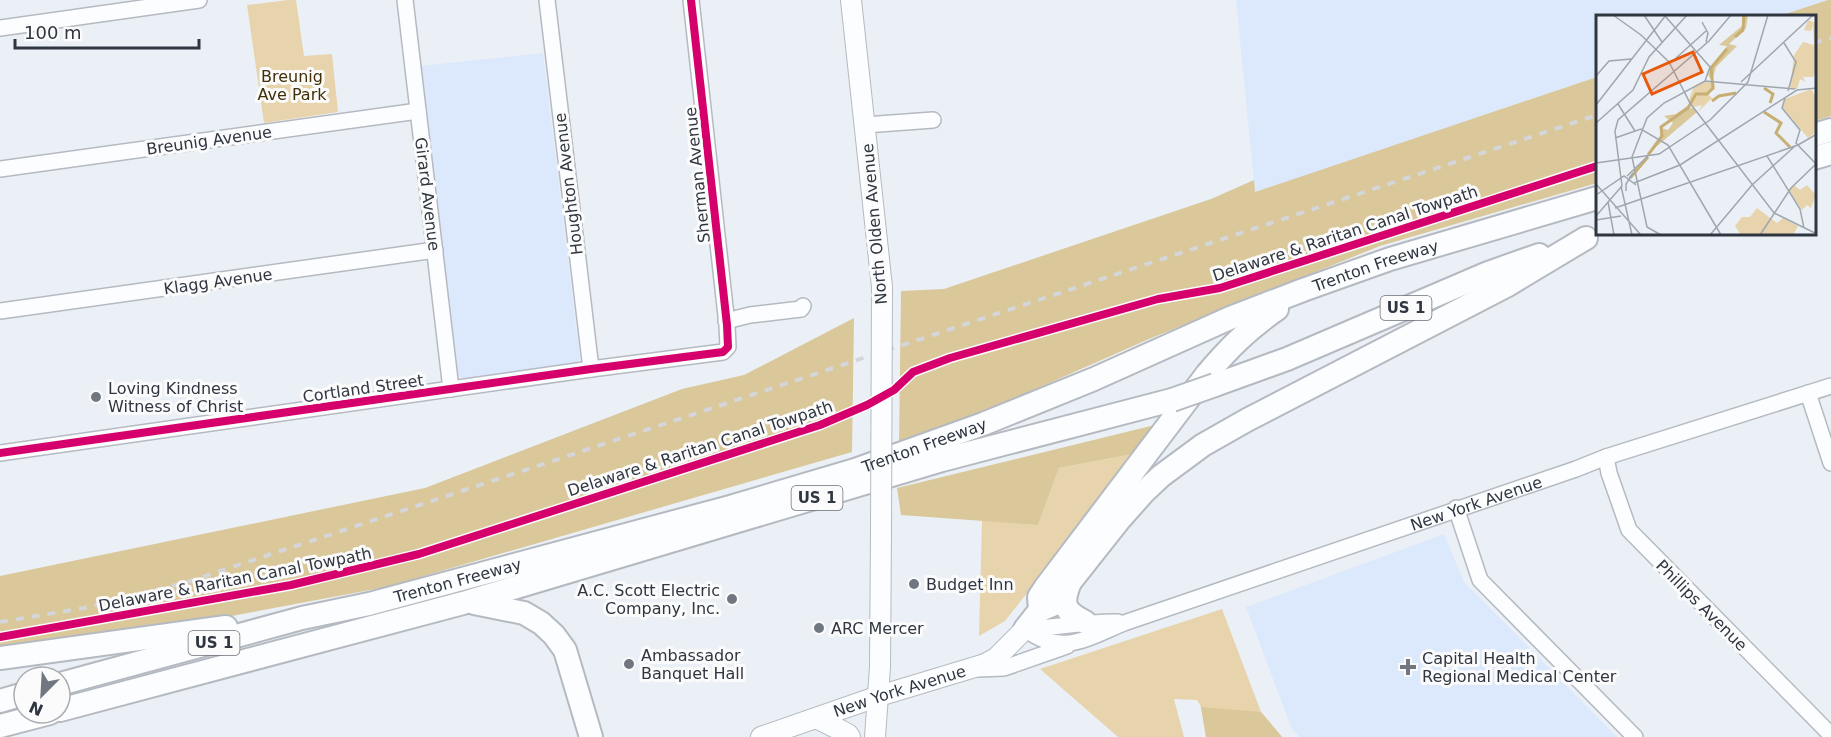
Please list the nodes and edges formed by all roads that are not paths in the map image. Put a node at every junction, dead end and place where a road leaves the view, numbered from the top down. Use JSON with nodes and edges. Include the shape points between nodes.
{"nodes":[{"id":1,"x":200,"y":0,"type":"edge"},
{"id":2,"x":405,"y":0,"type":"edge"},
{"id":3,"x":547,"y":0,"type":"edge"},
{"id":4,"x":691,"y":0,"type":"edge"},
{"id":5,"x":851,"y":0,"type":"edge"},
{"id":6,"x":0,"y":28,"type":"edge"},
{"id":7,"x":418,"y":111,"type":"junction"},
{"id":8,"x":933,"y":120,"type":"dead end"},
{"id":9,"x":865,"y":125,"type":"junction"},
{"id":10,"x":1831,"y":130,"type":"edge"},
{"id":11,"x":1816,"y":135,"type":"edge"},
{"id":12,"x":1831,"y":153,"type":"edge"},
{"id":13,"x":1816,"y":158,"type":"edge"},
{"id":14,"x":0,"y":169,"type":"edge"},
{"id":15,"x":1596,"y":198,"type":"edge"},
{"id":16,"x":1592,"y":236,"type":"edge"},
{"id":17,"x":435,"y":250,"type":"junction"},
{"id":18,"x":1304,"y":290,"type":"junction"},
{"id":19,"x":803,"y":306,"type":"dead end"},
{"id":20,"x":0,"y":311,"type":"edge"},
{"id":21,"x":726,"y":321,"type":"junction"},
{"id":22,"x":728,"y":346,"type":"joint"},
{"id":23,"x":591,"y":369,"type":"junction"},
{"id":24,"x":1831,"y":386,"type":"edge"},
{"id":25,"x":451,"y":389,"type":"junction"},
{"id":26,"x":1808,"y":393,"type":"junction"},
{"id":27,"x":0,"y":453,"type":"edge"},
{"id":28,"x":1606,"y":457,"type":"junction"},
{"id":29,"x":1831,"y":463,"type":"edge"},
{"id":30,"x":1456,"y":508,"type":"junction"},
{"id":31,"x":1070,"y":582,"type":"junction"},
{"id":32,"x":464,"y":603,"type":"junction"},
{"id":33,"x":369,"y":604,"type":"junction"},
{"id":34,"x":1040,"y":610,"type":"junction"},
{"id":35,"x":1085,"y":622,"type":"junction"},
{"id":36,"x":1125,"y":623,"type":"junction"},
{"id":37,"x":1025,"y":629,"type":"junction"},
{"id":38,"x":1068,"y":645,"type":"junction"},
{"id":39,"x":0,"y":658,"type":"edge"},
{"id":40,"x":972,"y":669,"type":"junction"},
{"id":41,"x":72,"y":681,"type":"edge"},
{"id":42,"x":879,"y":696,"type":"junction"},
{"id":43,"x":72,"y":707,"type":"edge"},
{"id":44,"x":818,"y":719,"type":"junction"},
{"id":45,"x":1831,"y":735,"type":"edge"},
{"id":46,"x":591,"y":737,"type":"edge"},
{"id":47,"x":761,"y":737,"type":"edge"},
{"id":48,"x":850,"y":737,"type":"edge"},
{"id":49,"x":875,"y":737,"type":"edge"},
{"id":50,"x":1635,"y":737,"type":"edge"}],
"edges":[{"from":1,"to":6,"type":"street"},
{"from":2,"to":7,"type":"street","name":"Girard Avenue"},
{"from":3,"to":23,"type":"street","name":"Houghton Avenue"},
{"from":4,"to":21,"type":"street","name":"Sherman Avenue"},
{"from":5,"to":9,"type":"main road","name":"North Olden Avenue"},
{"from":7,"to":14,"type":"street","name":"Breunig Avenue"},
{"from":7,"to":17,"type":"street","name":"Girard Avenue"},
{"from":8,"to":9,"type":"street"},
{"from":9,"to":42,"type":"main road","name":"North Olden Avenue","bridge":true,"via":[[882,287]]},
{"from":10,"to":11,"type":"highway"},
{"from":12,"to":13,"type":"highway"},
{"from":15,"to":18,"type":"highway","name":"Trenton Freeway","number":"US 1","via":[[1390,259]]},
{"from":16,"to":31,"type":"highway","via":[[1203,445],[1146,490]]},
{"from":16,"to":32,"type":"highway","name":"Trenton Freeway","number":"US 1","bridge":true,"via":[[1488,273],[1287,359],[1172,400],[942,460]]},
{"from":17,"to":20,"type":"street","name":"Klagg Avenue"},
{"from":17,"to":25,"type":"street","name":"Girard Avenue"},
{"from":18,"to":33,"type":"highway","name":"Trenton Freeway","number":"US 1","via":[[983,424],[855,470],[719,511]]},
{"from":18,"to":34,"type":"highway","via":[[1250,327],[1228,349],[1045,588],[1039,597]]},
{"from":19,"to":21,"type":"street"},
{"from":21,"to":22,"type":"street","name":"Sherman Avenue"},
{"from":22,"to":23,"type":"street","name":"Cortland Street","via":[[718,354]]},
{"from":23,"to":25,"type":"street","name":"Cortland Street"},
{"from":24,"to":26,"type":"street","name":"New York Avenue"},
{"from":25,"to":27,"type":"street","name":"Cortland Street"},
{"from":26,"to":28,"type":"street","name":"New York Avenue"},
{"from":26,"to":29,"type":"street"},
{"from":28,"to":30,"type":"street","name":"New York Avenue"},
{"from":28,"to":45,"type":"street","name":"Phillips Avenue","via":[[1629,530]]},
{"from":30,"to":36,"type":"street","name":"New York Avenue"},
{"from":30,"to":50,"type":"street","via":[[1480,580]]},
{"from":31,"to":34,"type":"highway","via":[[1052,605]]},
{"from":31,"to":35,"type":"highway","via":[[1065,605]]},
{"from":32,"to":43,"type":"highway","name":"Trenton Freeway","number":"US 1"},
{"from":32,"to":46,"type":"highway","via":[[524,613],[554,635],[565,650]]},
{"from":33,"to":39,"type":"highway"},
{"from":33,"to":41,"type":"highway","name":"Trenton Freeway","number":"US 1","via":[[302,618]]},
{"from":34,"to":37,"type":"highway"},
{"from":35,"to":36,"type":"street","name":"New York Avenue"},
{"from":35,"to":37,"type":"street","name":"New York Avenue"},
{"from":36,"to":38,"type":"street","name":"New York Avenue"},
{"from":37,"to":38,"type":"street","via":[[1048,642]]},
{"from":37,"to":40,"type":"main road","name":"New York Avenue","via":[[996,658]]},
{"from":38,"to":40,"type":"street","name":"New York Avenue","via":[[1004,668]]},
{"from":40,"to":42,"type":"main road","name":"New York Avenue"},
{"from":42,"to":44,"type":"main road","name":"New York Avenue"},
{"from":42,"to":49,"type":"main road","name":"North Olden Avenue"},
{"from":44,"to":47,"type":"main road","name":"New York Avenue"},
{"from":44,"to":48,"type":"main road"}]}
